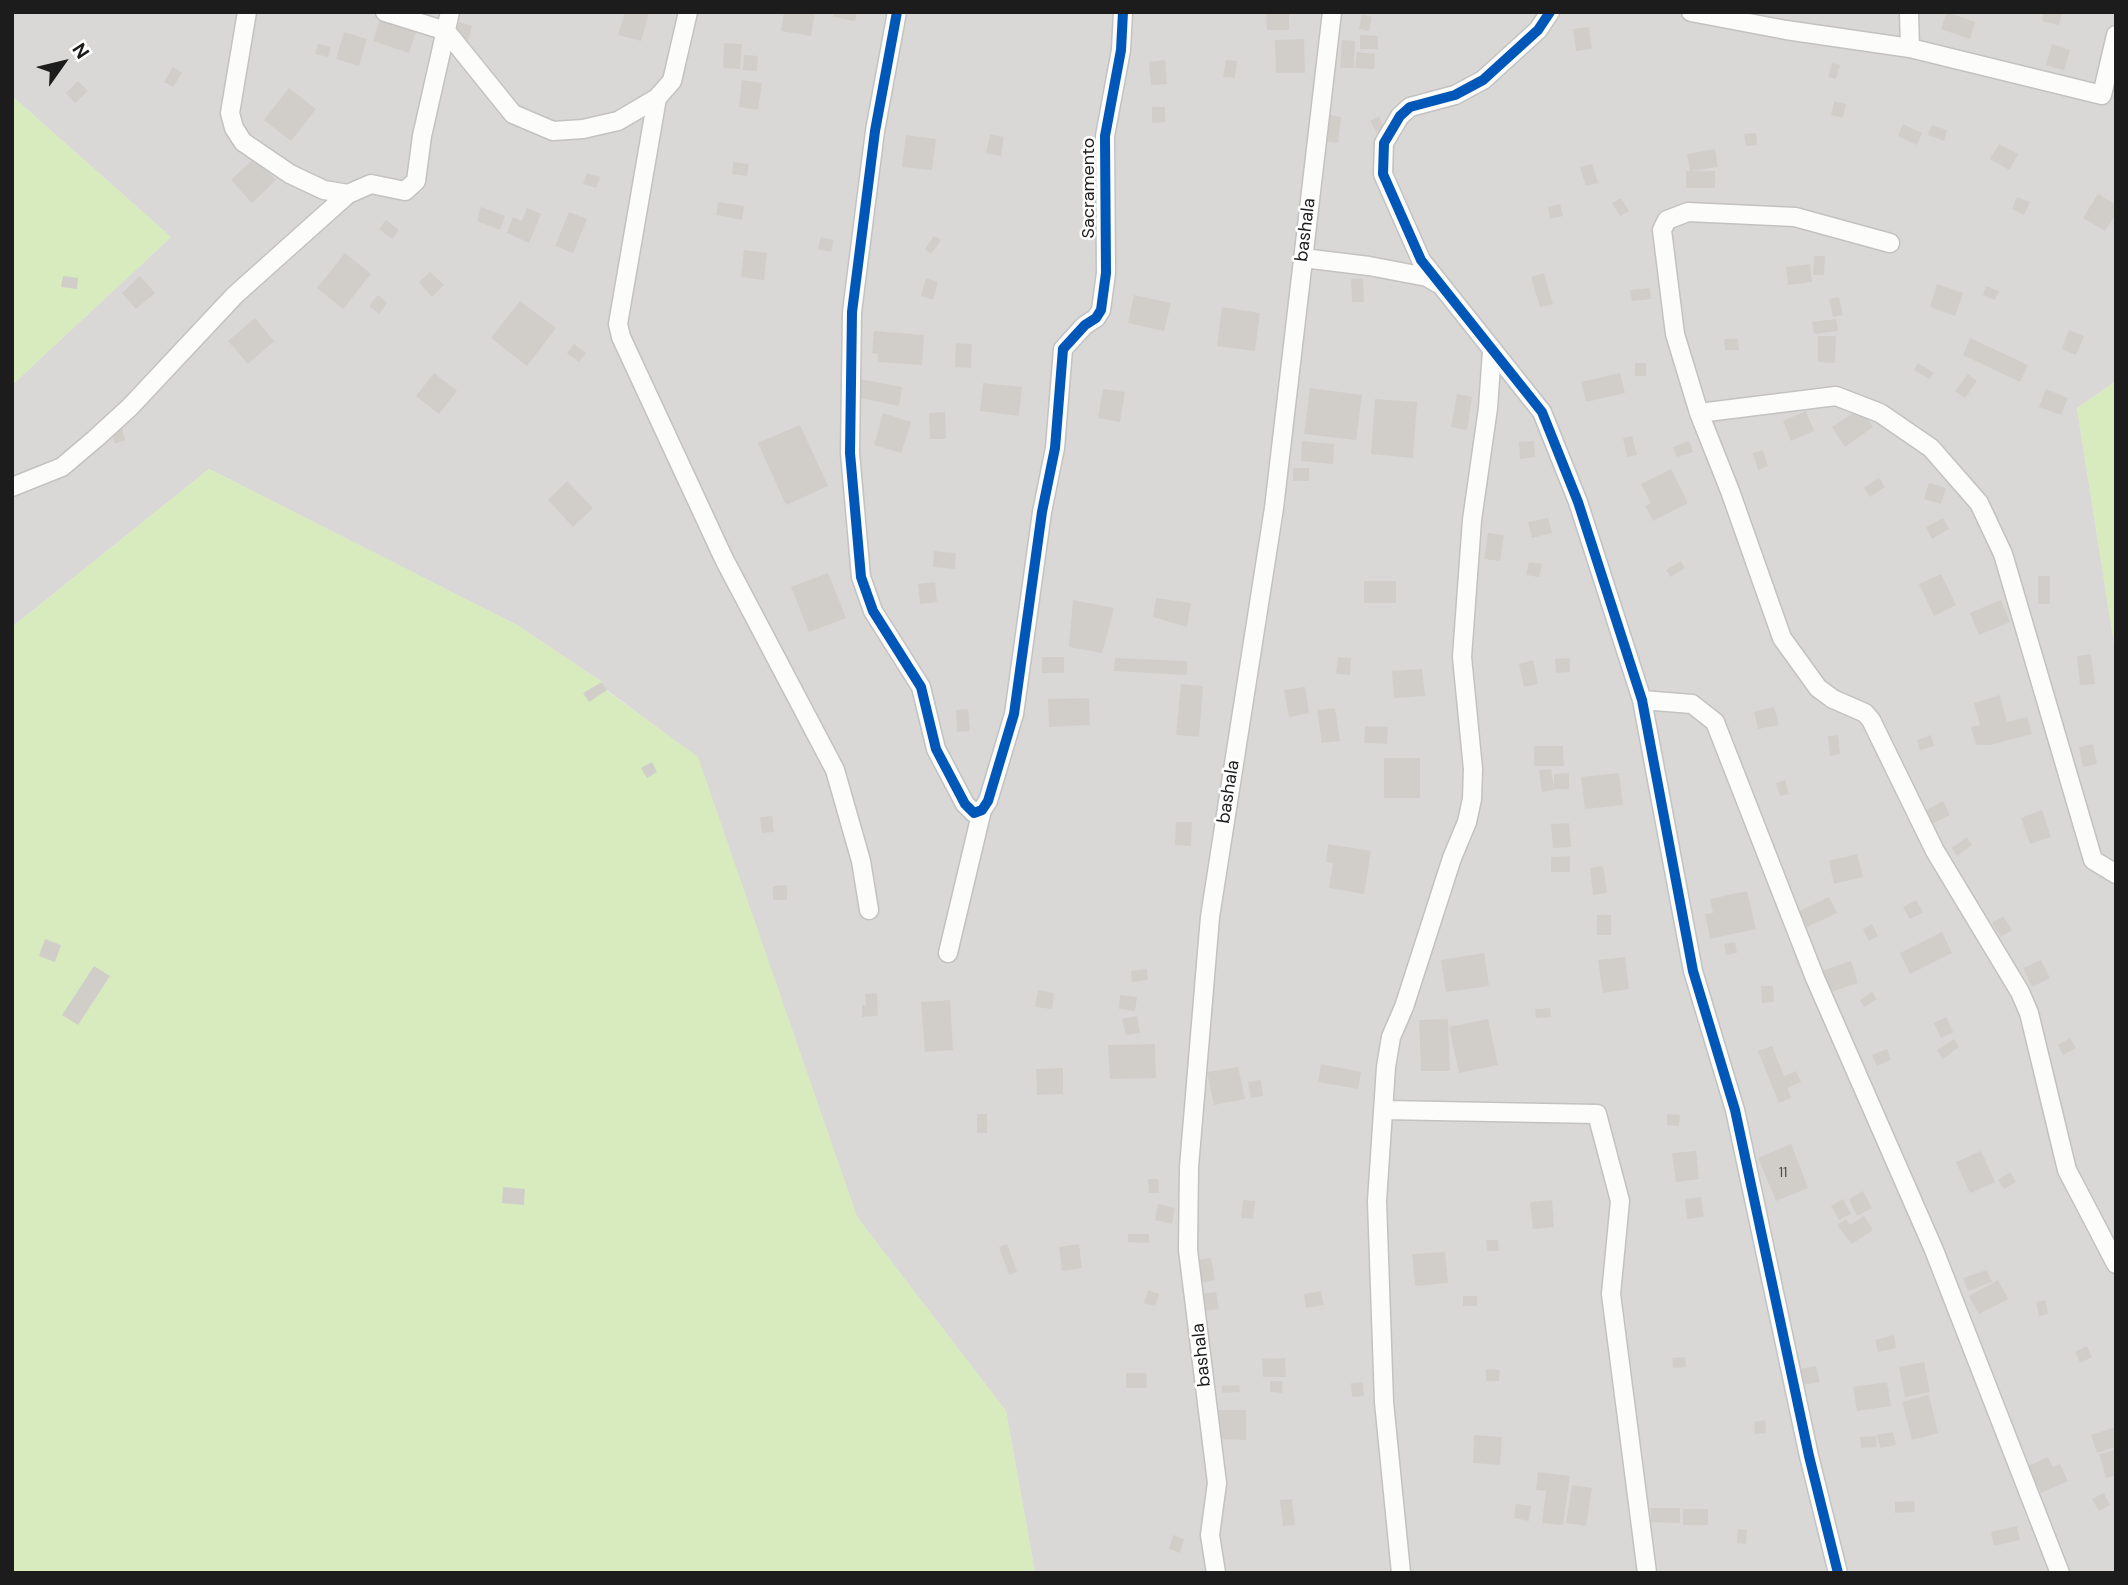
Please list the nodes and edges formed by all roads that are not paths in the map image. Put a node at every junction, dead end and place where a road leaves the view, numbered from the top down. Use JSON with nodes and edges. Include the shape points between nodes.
{"nodes":[{"id":1,"x":247,"y":12,"type":"edge"},
{"id":2,"x":385,"y":12,"type":"edge"},
{"id":3,"x":450,"y":12,"type":"edge"},
{"id":4,"x":688,"y":12,"type":"edge"},
{"id":5,"x":897,"y":12,"type":"edge"},
{"id":6,"x":1123,"y":12,"type":"edge"},
{"id":7,"x":1332,"y":12,"type":"edge"},
{"id":8,"x":1550,"y":12,"type":"edge"},
{"id":9,"x":1691,"y":12,"type":"edge"},
{"id":10,"x":1909,"y":12,"type":"edge"},
{"id":11,"x":446,"y":31,"type":"junction"},
{"id":12,"x":2116,"y":35,"type":"edge"},
{"id":13,"x":1910,"y":48,"type":"junction"},
{"id":14,"x":2109,"y":97,"type":"edge"},
{"id":15,"x":657,"y":98,"type":"junction"},
{"id":16,"x":348,"y":194,"type":"junction"},
{"id":17,"x":1890,"y":243,"type":"dead end"},
{"id":18,"x":1303,"y":258,"type":"junction"},
{"id":19,"x":1437,"y":283,"type":"junction"},
{"id":20,"x":1492,"y":351,"type":"junction"},
{"id":21,"x":1699,"y":413,"type":"junction"},
{"id":22,"x":12,"y":487,"type":"edge"},
{"id":23,"x":1642,"y":700,"type":"junction"},
{"id":24,"x":982,"y":810,"type":"junction"},
{"id":25,"x":2116,"y":874,"type":"edge"},
{"id":26,"x":869,"y":910,"type":"dead end"},
{"id":27,"x":948,"y":953,"type":"dead end"},
{"id":28,"x":1384,"y":1110,"type":"junction"},
{"id":29,"x":2116,"y":1264,"type":"edge"},
{"id":30,"x":1216,"y":1573,"type":"edge"},
{"id":31,"x":1401,"y":1573,"type":"edge"},
{"id":32,"x":1647,"y":1573,"type":"edge"},
{"id":33,"x":1838,"y":1573,"type":"edge"},
{"id":34,"x":2060,"y":1573,"type":"edge"}],
"edges":[{"from":1,"to":16,"type":"street","via":[[230,113],[234,128],[243,142],[290,174],[324,190]]},
{"from":2,"to":11,"type":"street"},
{"from":3,"to":11,"type":"street"},
{"from":4,"to":15,"type":"street","via":[[672,81]]},
{"from":5,"to":24,"type":"street","via":[[875,131],[852,312],[850,453],[861,577],[873,611],[921,687],[936,749],[965,804],[974,813]]},
{"from":6,"to":24,"type":"street","name":"Sacramento","via":[[1105,136],[1106,273],[1101,310],[1063,349],[1055,448],[1017,701],[1006,747]]},
{"from":7,"to":18,"type":"street","name":"bashala"},
{"from":8,"to":19,"type":"street","via":[[1538,30],[1483,80],[1455,95],[1410,107],[1384,143],[1382,174],[1406,232]]},
{"from":9,"to":13,"type":"street"},
{"from":10,"to":13,"type":"street"},
{"from":11,"to":15,"type":"street","via":[[513,114],[554,131],[618,121]]},
{"from":11,"to":16,"type":"street","via":[[416,181],[400,192],[371,184]]},
{"from":12,"to":14,"type":"street"},
{"from":13,"to":14,"type":"street"},
{"from":15,"to":26,"type":"street","via":[[619,310],[621,337],[724,559],[835,770],[861,861]]},
{"from":16,"to":22,"type":"street","via":[[234,295],[104,431],[62,467]]},
{"from":17,"to":21,"type":"street","via":[[1795,217],[1688,212],[1667,220],[1662,230],[1675,334]]},
{"from":18,"to":19,"type":"street","via":[[1369,265]]},
{"from":18,"to":30,"type":"street","name":"bashala","via":[[1274,508],[1210,917],[1189,1167],[1188,1250],[1217,1483],[1210,1535]]},
{"from":19,"to":20,"type":"street"},
{"from":20,"to":23,"type":"street","via":[[1542,412],[1578,502]]},
{"from":20,"to":28,"type":"street","via":[[1462,657],[1472,799],[1391,1037]]},
{"from":21,"to":25,"type":"street","via":[[1836,396],[1880,414],[1931,448],[1979,503],[2003,554],[2093,860]]},
{"from":21,"to":29,"type":"street","via":[[1782,638],[1818,688],[1871,720],[1935,851],[2020,992],[2067,1170]]},
{"from":23,"to":33,"type":"street","via":[[1693,971],[1734,1110]]},
{"from":23,"to":34,"type":"street","via":[[1692,704],[1715,722],[1815,978],[1934,1250]]},
{"from":24,"to":27,"type":"street"},
{"from":28,"to":31,"type":"street","via":[[1377,1201],[1383,1375]]},
{"from":28,"to":32,"type":"street","via":[[1597,1114],[1620,1201],[1611,1294]]}]}
